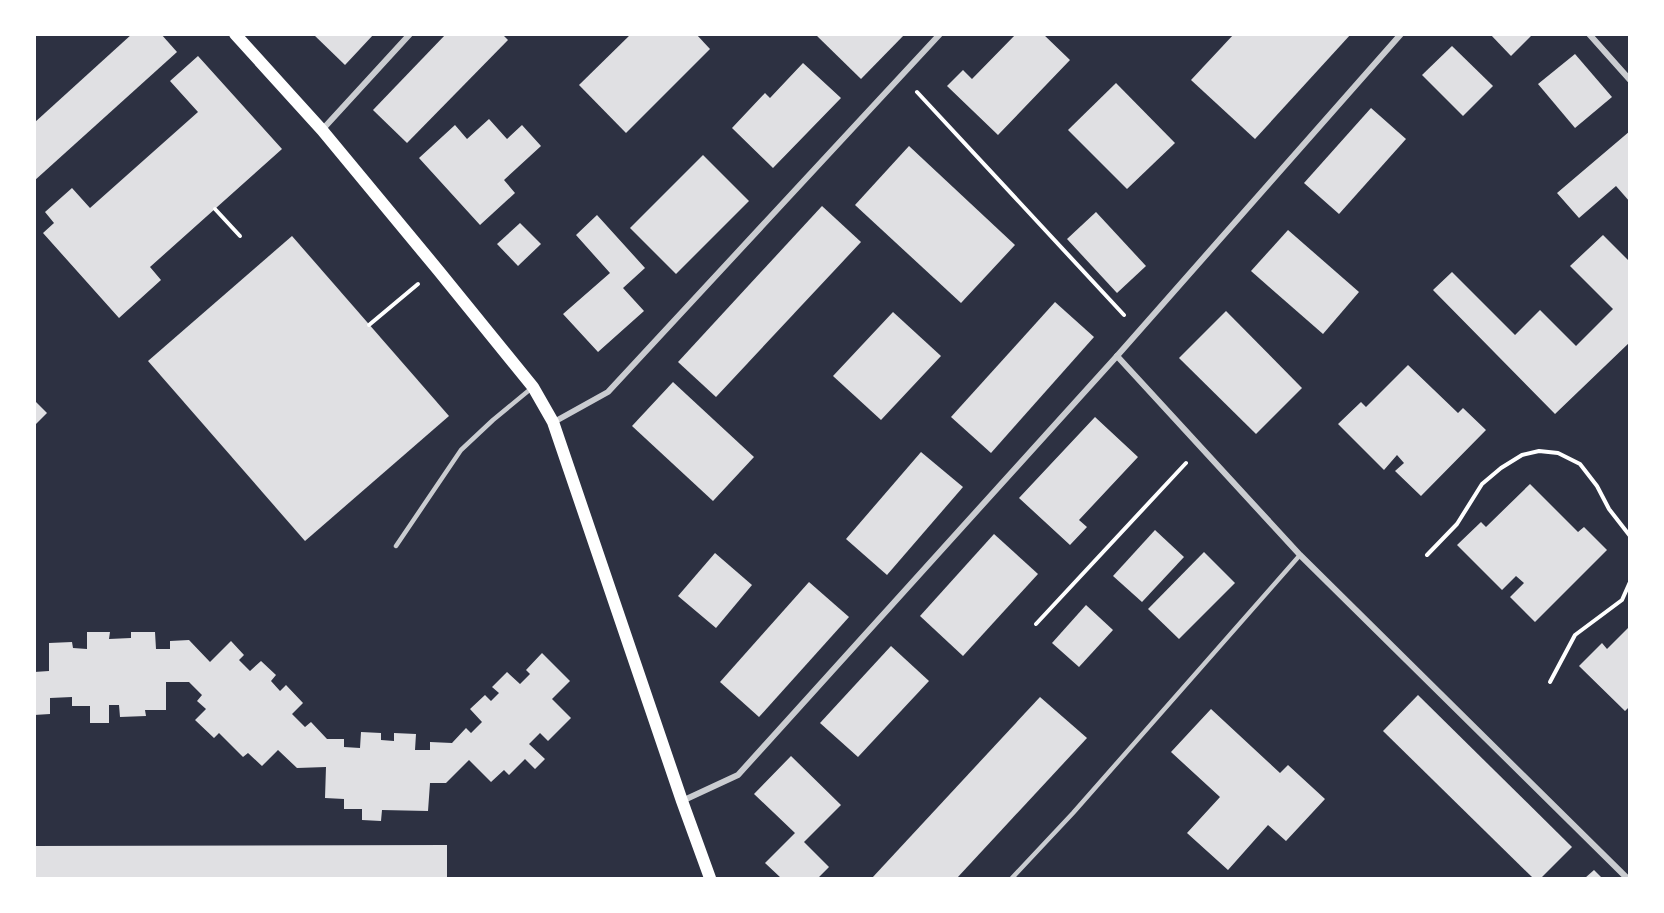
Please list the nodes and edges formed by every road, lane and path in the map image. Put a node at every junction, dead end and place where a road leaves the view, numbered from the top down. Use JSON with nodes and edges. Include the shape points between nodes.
{"nodes":[{"id":1,"x":235,"y":34,"type":"edge"},
{"id":2,"x":410,"y":34,"type":"edge"},
{"id":3,"x":940,"y":34,"type":"edge"},
{"id":4,"x":1401,"y":34,"type":"edge"},
{"id":5,"x":1589,"y":34,"type":"edge"},
{"id":6,"x":902,"y":75,"type":"junction"},
{"id":7,"x":1629,"y":80,"type":"edge"},
{"id":8,"x":322,"y":130,"type":"junction"},
{"id":9,"x":215,"y":209,"type":"dead end"},
{"id":10,"x":240,"y":236,"type":"dead end"},
{"id":11,"x":414,"y":286,"type":"dead end"},
{"id":12,"x":369,"y":325,"type":"dead end"},
{"id":13,"x":1139,"y":330,"type":"junction"},
{"id":14,"x":1117,"y":356,"type":"junction"},
{"id":15,"x":533,"y":387,"type":"junction"},
{"id":16,"x":553,"y":422,"type":"junction"},
{"id":17,"x":1201,"y":447,"type":"junction"},
{"id":18,"x":1629,"y":536,"type":"edge"},
{"id":19,"x":396,"y":546,"type":"dead end"},
{"id":20,"x":1300,"y":555,"type":"junction"},
{"id":21,"x":1427,"y":555,"type":"dead end"},
{"id":22,"x":1629,"y":582,"type":"edge"},
{"id":23,"x":1036,"y":624,"type":"dead end"},
{"id":24,"x":1550,"y":682,"type":"dead end"},
{"id":25,"x":682,"y":801,"type":"junction"},
{"id":26,"x":710,"y":879,"type":"edge"},
{"id":27,"x":1012,"y":879,"type":"edge"},
{"id":28,"x":1627,"y":879,"type":"edge"}],
"edges":[{"from":1,"to":8,"type":"main road"},
{"from":2,"to":8,"type":"street"},
{"from":3,"to":6,"type":"street"},
{"from":4,"to":13,"type":"street"},
{"from":5,"to":7,"type":"street"},
{"from":6,"to":13,"type":"path"},
{"from":6,"to":16,"type":"street","via":[[608,392]]},
{"from":8,"to":15,"type":"main road"},
{"from":9,"to":10,"type":"path"},
{"from":11,"to":12,"type":"path"},
{"from":13,"to":14,"type":"street"},
{"from":14,"to":17,"type":"street"},
{"from":14,"to":25,"type":"street","via":[[738,775]]},
{"from":15,"to":16,"type":"main road"},
{"from":15,"to":19,"type":"lane","via":[[461,450]]},
{"from":16,"to":25,"type":"main road"},
{"from":17,"to":20,"type":"street"},
{"from":17,"to":23,"type":"path"},
{"from":18,"to":21,"type":"path","via":[[1580,464],[1558,453],[1539,450],[1522,455],[1482,484],[1457,524]]},
{"from":20,"to":27,"type":"lane"},
{"from":20,"to":28,"type":"street"},
{"from":22,"to":24,"type":"path","via":[[1622,600],[1575,635]]},
{"from":25,"to":26,"type":"main road"}]}
